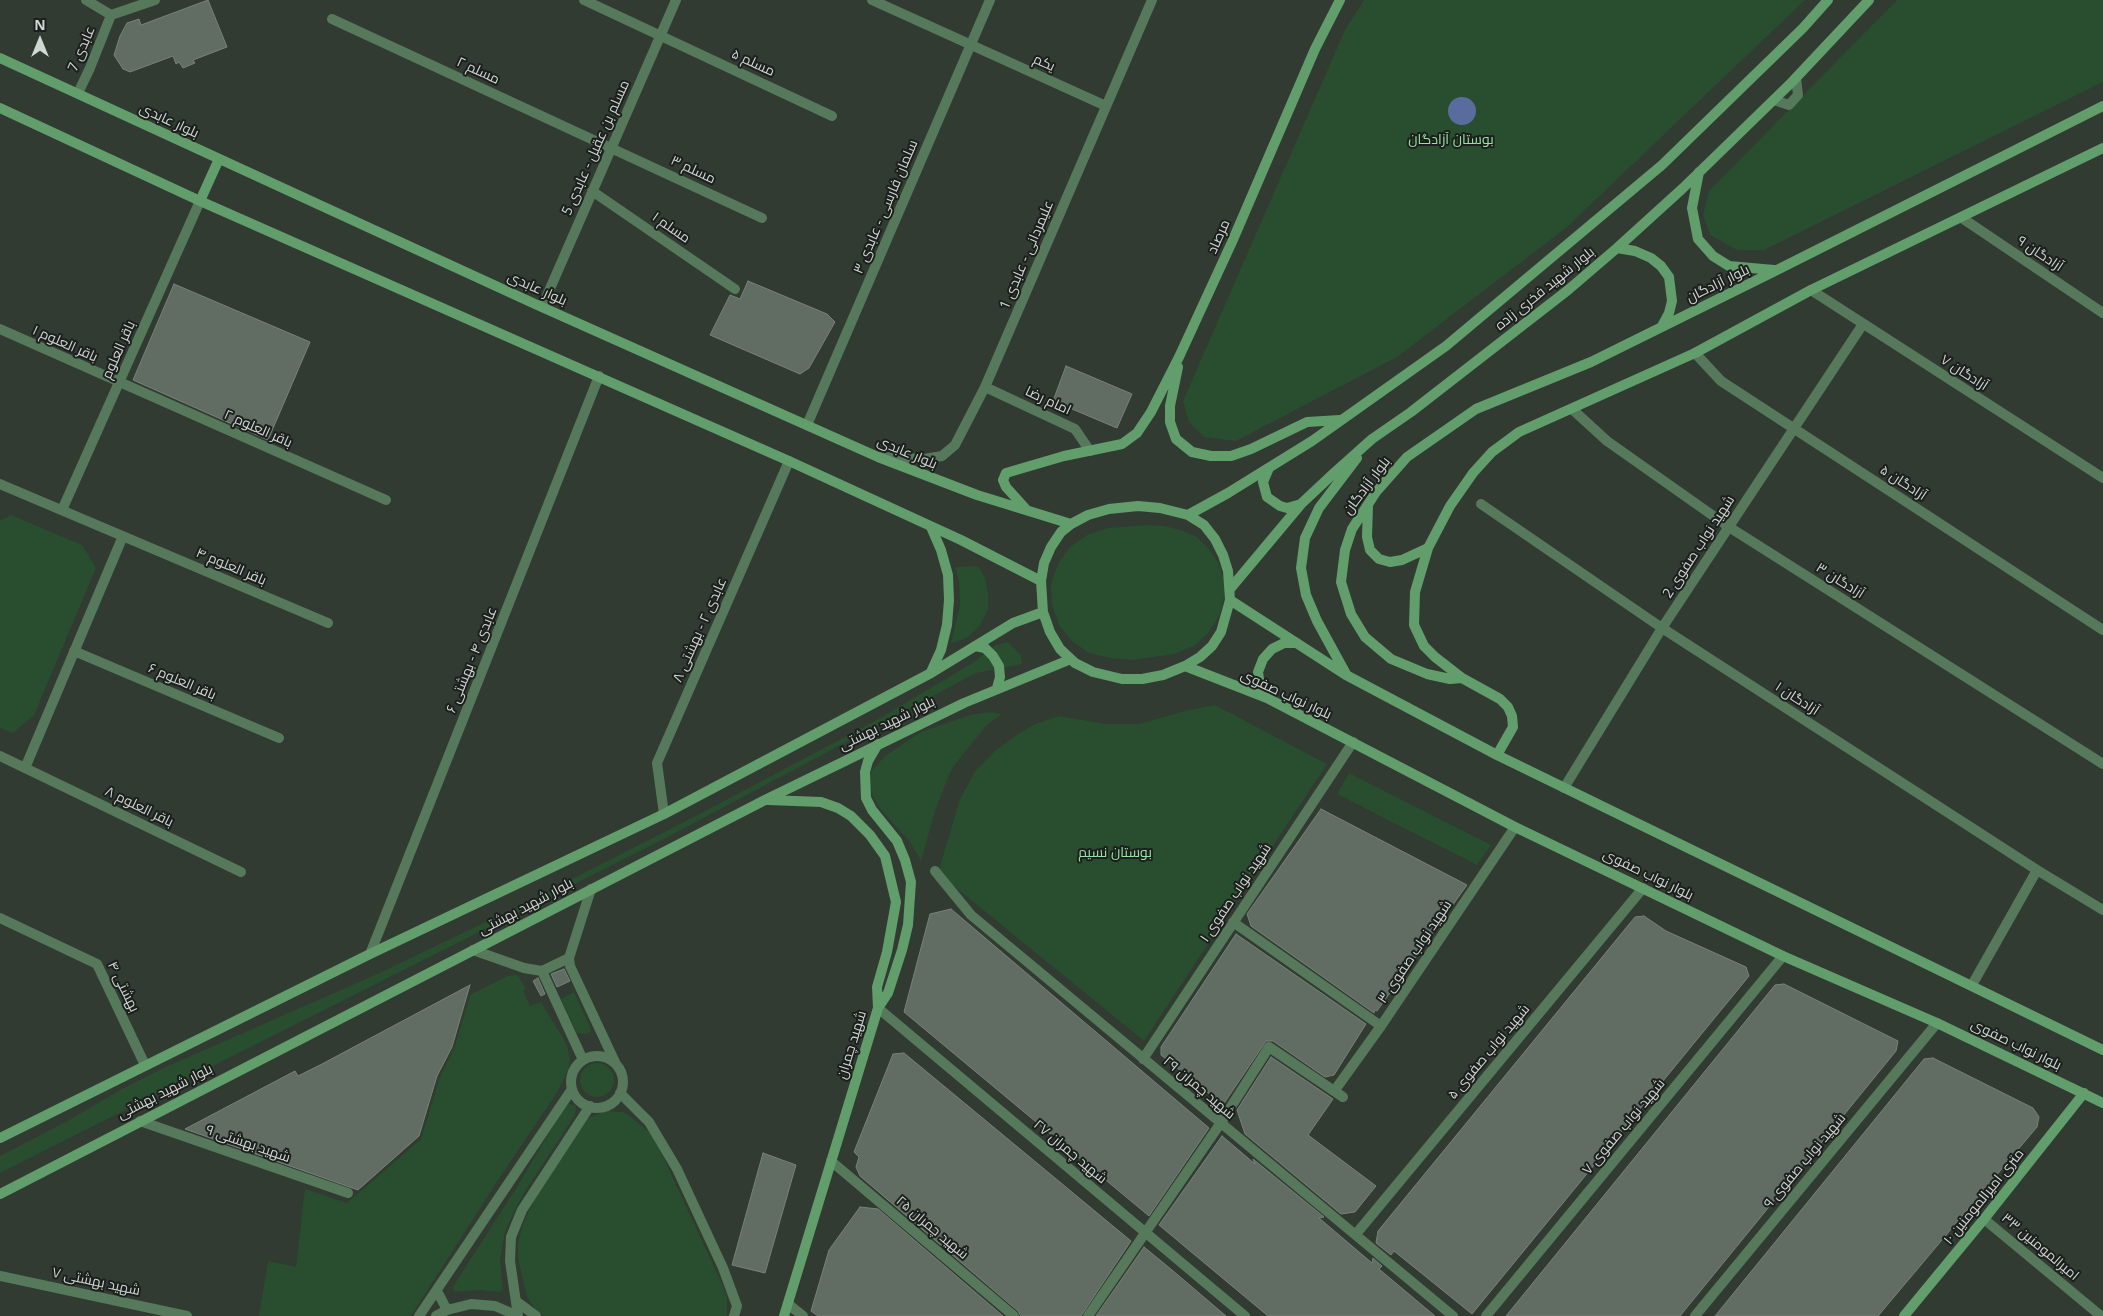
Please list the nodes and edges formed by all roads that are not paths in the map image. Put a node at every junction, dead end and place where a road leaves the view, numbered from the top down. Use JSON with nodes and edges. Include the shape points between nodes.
{"nodes":[{"id":1,"x":86,"y":0,"type":"edge"},
{"id":2,"x":155,"y":0,"type":"edge"},
{"id":3,"x":584,"y":0,"type":"edge"},
{"id":4,"x":676,"y":0,"type":"edge"},
{"id":5,"x":872,"y":0,"type":"edge"},
{"id":6,"x":990,"y":0,"type":"edge"},
{"id":7,"x":1152,"y":0,"type":"edge"},
{"id":8,"x":1340,"y":0,"type":"edge"},
{"id":9,"x":1828,"y":0,"type":"edge"},
{"id":10,"x":1869,"y":0,"type":"edge"},
{"id":11,"x":111,"y":15,"type":"junction"},
{"id":12,"x":332,"y":19,"type":"dead end"},
{"id":13,"x":661,"y":34,"type":"junction"},
{"id":14,"x":971,"y":46,"type":"junction"},
{"id":15,"x":0,"y":58,"type":"edge"},
{"id":16,"x":78,"y":93,"type":"junction"},
{"id":17,"x":1106,"y":106,"type":"junction"},
{"id":18,"x":2103,"y":106,"type":"edge"},
{"id":19,"x":0,"y":108,"type":"edge"},
{"id":20,"x":832,"y":116,"type":"dead end"},
{"id":21,"x":612,"y":147,"type":"junction"},
{"id":22,"x":2103,"y":148,"type":"edge"},
{"id":23,"x":219,"y":159,"type":"junction"},
{"id":24,"x":1700,"y":172,"type":"junction"},
{"id":25,"x":592,"y":191,"type":"junction"},
{"id":26,"x":200,"y":201,"type":"junction"},
{"id":27,"x":762,"y":218,"type":"dead end"},
{"id":28,"x":1962,"y":218,"type":"junction"},
{"id":29,"x":1617,"y":248,"type":"junction"},
{"id":30,"x":1778,"y":270,"type":"junction"},
{"id":31,"x":734,"y":289,"type":"dead end"},
{"id":32,"x":1811,"y":290,"type":"junction"},
{"id":33,"x":542,"y":307,"type":"junction"},
{"id":34,"x":2103,"y":313,"type":"edge"},
{"id":35,"x":1863,"y":324,"type":"junction"},
{"id":36,"x":1662,"y":326,"type":"junction"},
{"id":37,"x":0,"y":330,"type":"edge"},
{"id":38,"x":1695,"y":353,"type":"junction"},
{"id":39,"x":1179,"y":357,"type":"junction"},
{"id":40,"x":600,"y":376,"type":"junction"},
{"id":41,"x":119,"y":383,"type":"junction"},
{"id":42,"x":985,"y":387,"type":"junction"},
{"id":43,"x":1572,"y":409,"type":"junction"},
{"id":44,"x":1341,"y":420,"type":"junction"},
{"id":45,"x":807,"y":425,"type":"junction"},
{"id":46,"x":1794,"y":429,"type":"junction"},
{"id":47,"x":1372,"y":439,"type":"junction"},
{"id":48,"x":1090,"y":451,"type":"junction"},
{"id":49,"x":878,"y":457,"type":"junction"},
{"id":50,"x":789,"y":460,"type":"junction"},
{"id":51,"x":1269,"y":468,"type":"junction"},
{"id":52,"x":2103,"y":478,"type":"edge"},
{"id":53,"x":0,"y":484,"type":"edge"},
{"id":54,"x":386,"y":500,"type":"dead end"},
{"id":55,"x":1302,"y":503,"type":"junction"},
{"id":56,"x":1368,"y":504,"type":"junction"},
{"id":57,"x":1481,"y":504,"type":"dead end"},
{"id":58,"x":1025,"y":509,"type":"junction"},
{"id":59,"x":62,"y":510,"type":"junction"},
{"id":60,"x":1188,"y":515,"type":"junction"},
{"id":61,"x":1071,"y":524,"type":"junction"},
{"id":62,"x":931,"y":527,"type":"junction"},
{"id":63,"x":1729,"y":527,"type":"junction"},
{"id":64,"x":123,"y":536,"type":"junction"},
{"id":65,"x":1428,"y":548,"type":"junction"},
{"id":66,"x":1041,"y":581,"type":"junction"},
{"id":67,"x":1230,"y":589,"type":"junction"},
{"id":68,"x":1230,"y":600,"type":"junction"},
{"id":69,"x":1043,"y":612,"type":"junction"},
{"id":70,"x":328,"y":623,"type":"dead end"},
{"id":71,"x":1662,"y":628,"type":"junction"},
{"id":72,"x":2103,"y":630,"type":"edge"},
{"id":73,"x":1298,"y":643,"type":"junction"},
{"id":74,"x":975,"y":646,"type":"junction"},
{"id":75,"x":74,"y":651,"type":"junction"},
{"id":76,"x":1071,"y":659,"type":"junction"},
{"id":77,"x":1185,"y":666,"type":"junction"},
{"id":78,"x":930,"y":673,"type":"junction"},
{"id":79,"x":1346,"y":675,"type":"junction"},
{"id":80,"x":1462,"y":678,"type":"junction"},
{"id":81,"x":997,"y":688,"type":"junction"},
{"id":82,"x":1267,"y":698,"type":"junction"},
{"id":83,"x":279,"y":738,"type":"dead end"},
{"id":84,"x":1353,"y":742,"type":"junction"},
{"id":85,"x":878,"y":744,"type":"junction"},
{"id":86,"x":1497,"y":755,"type":"junction"},
{"id":87,"x":0,"y":756,"type":"edge"},
{"id":88,"x":2103,"y":764,"type":"edge"},
{"id":89,"x":25,"y":768,"type":"junction"},
{"id":90,"x":1564,"y":788,"type":"junction"},
{"id":91,"x":765,"y":800,"type":"junction"},
{"id":92,"x":664,"y":814,"type":"junction"},
{"id":93,"x":1515,"y":827,"type":"junction"},
{"id":94,"x":2037,"y":870,"type":"junction"},
{"id":95,"x":935,"y":871,"type":"dead end"},
{"id":96,"x":241,"y":872,"type":"dead end"},
{"id":97,"x":591,"y":888,"type":"junction"},
{"id":98,"x":1643,"y":888,"type":"junction"},
{"id":99,"x":2103,"y":910,"type":"edge"},
{"id":100,"x":0,"y":918,"type":"edge"},
{"id":101,"x":1233,"y":922,"type":"junction"},
{"id":102,"x":473,"y":950,"type":"junction"},
{"id":103,"x":370,"y":954,"type":"junction"},
{"id":104,"x":1783,"y":956,"type":"junction"},
{"id":105,"x":569,"y":958,"type":"junction"},
{"id":106,"x":542,"y":971,"type":"junction"},
{"id":107,"x":1972,"y":985,"type":"junction"},
{"id":108,"x":878,"y":1008,"type":"junction"},
{"id":109,"x":1937,"y":1023,"type":"junction"},
{"id":110,"x":1381,"y":1026,"type":"junction"},
{"id":111,"x":2103,"y":1050,"type":"edge"},
{"id":112,"x":1143,"y":1059,"type":"junction"},
{"id":113,"x":583,"y":1060,"type":"junction"},
{"id":114,"x":615,"y":1063,"type":"junction"},
{"id":115,"x":145,"y":1065,"type":"junction"},
{"id":116,"x":572,"y":1089,"type":"junction"},
{"id":117,"x":620,"y":1093,"type":"junction"},
{"id":118,"x":2084,"y":1093,"type":"junction"},
{"id":119,"x":2103,"y":1103,"type":"edge"},
{"id":120,"x":590,"y":1106,"type":"junction"},
{"id":121,"x":140,"y":1121,"type":"junction"},
{"id":122,"x":1220,"y":1124,"type":"junction"},
{"id":123,"x":0,"y":1138,"type":"edge"},
{"id":124,"x":831,"y":1161,"type":"junction"},
{"id":125,"x":348,"y":1193,"type":"dead end"},
{"id":126,"x":0,"y":1194,"type":"edge"},
{"id":127,"x":1984,"y":1219,"type":"junction"},
{"id":128,"x":1145,"y":1233,"type":"junction"},
{"id":129,"x":1356,"y":1234,"type":"junction"},
{"id":130,"x":0,"y":1276,"type":"edge"},
{"id":131,"x":437,"y":1291,"type":"junction"},
{"id":132,"x":516,"y":1301,"type":"junction"},
{"id":133,"x":788,"y":1304,"type":"junction"},
{"id":134,"x":447,"y":1310,"type":"junction"},
{"id":135,"x":186,"y":1316,"type":"edge"},
{"id":136,"x":419,"y":1316,"type":"edge"},
{"id":137,"x":436,"y":1316,"type":"edge"},
{"id":138,"x":518,"y":1316,"type":"edge"},
{"id":139,"x":536,"y":1316,"type":"edge"},
{"id":140,"x":734,"y":1316,"type":"edge"},
{"id":141,"x":784,"y":1316,"type":"edge"},
{"id":142,"x":803,"y":1316,"type":"edge"},
{"id":143,"x":1014,"y":1316,"type":"edge"},
{"id":144,"x":1088,"y":1316,"type":"edge"},
{"id":145,"x":1245,"y":1316,"type":"edge"},
{"id":146,"x":1453,"y":1316,"type":"edge"},
{"id":147,"x":1486,"y":1316,"type":"edge"},
{"id":148,"x":1695,"y":1316,"type":"edge"},
{"id":149,"x":1904,"y":1316,"type":"edge"},
{"id":150,"x":2101,"y":1316,"type":"edge"}],
"edges":[{"from":1,"to":11,"type":"street"},
{"from":2,"to":11,"type":"street"},
{"from":3,"to":13,"type":"street","name":"مسلم ۵"},
{"from":4,"to":13,"type":"street","name":"مسلم بن عقیل - عابدی 5"},
{"from":5,"to":14,"type":"street","name":"یکم"},
{"from":6,"to":14,"type":"street","name":"سلمان فارسی - عابدی ۳"},
{"from":7,"to":17,"type":"street","name":"علیمردانی - عابدی 1"},
{"from":8,"to":39,"type":"main road","name":"مرصاد","via":[[1315,49]]},
{"from":9,"to":44,"type":"main road","name":"بلوار شهید فخری زاده","via":[[1662,165],[1446,346]]},
{"from":10,"to":24,"type":"main road","name":"بلوار شهید فخری زاده","via":[[1796,78]]},
{"from":11,"to":16,"type":"street","name":"عابدی 7"},
{"from":12,"to":21,"type":"street","name":"مسلم ۲"},
{"from":13,"to":20,"type":"street","name":"مسلم ۵"},
{"from":13,"to":21,"type":"street","name":"مسلم بن عقیل - عابدی 5"},
{"from":14,"to":17,"type":"street","name":"یکم"},
{"from":14,"to":45,"type":"street","name":"سلمان فارسی - عابدی ۳"},
{"from":15,"to":16,"type":"main road","name":"بلوار عابدی"},
{"from":16,"to":23,"type":"main road","name":"بلوار عابدی"},
{"from":17,"to":42,"type":"street","name":"علیمردانی - عابدی 1"},
{"from":18,"to":30,"type":"main road","name":"بلوار آزادگان"},
{"from":19,"to":26,"type":"main road"},
{"from":21,"to":25,"type":"street","name":"مسلم بن عقیل - عابدی 5"},
{"from":21,"to":27,"type":"street","name":"مسلم ۳"},
{"from":22,"to":28,"type":"main road"},
{"from":23,"to":26,"type":"main road"},
{"from":23,"to":33,"type":"main road","name":"بلوار عابدی"},
{"from":24,"to":29,"type":"main road","name":"بلوار شهید فخری زاده"},
{"from":24,"to":30,"type":"main road","via":[[1692,208],[1698,239],[1713,256],[1729,266]]},
{"from":25,"to":31,"type":"street","name":"مسلم ۱"},
{"from":25,"to":33,"type":"street","name":"مسلم بن عقیل - عابدی 5"},
{"from":26,"to":40,"type":"main road"},
{"from":26,"to":41,"type":"street","name":"باقر العلوم"},
{"from":28,"to":32,"type":"main road"},
{"from":28,"to":34,"type":"street","name":"آزادگان ۹"},
{"from":29,"to":36,"type":"main road","via":[[1651,258],[1670,277],[1672,301],[1670,313]]},
{"from":29,"to":47,"type":"main road","name":"بلوار شهید فخری زاده","via":[[1568,290]]},
{"from":30,"to":36,"type":"main road","name":"بلوار آزادگان"},
{"from":32,"to":35,"type":"street","name":"آزادگان ۷"},
{"from":32,"to":38,"type":"main road"},
{"from":33,"to":45,"type":"main road","name":"بلوار عابدی"},
{"from":35,"to":46,"type":"street","name":"شهید نواب صفوی 2"},
{"from":35,"to":52,"type":"street","name":"آزادگان ۷"},
{"from":36,"to":56,"type":"main road","name":"بلوار آزادگان","via":[[1590,362],[1476,409],[1407,457]]},
{"from":37,"to":41,"type":"street","name":"باقر العلوم ۱"},
{"from":38,"to":43,"type":"main road"},
{"from":38,"to":46,"type":"street","name":"آزادگان ۵","via":[[1721,381]]},
{"from":39,"to":44,"type":"main road","via":[[1170,422],[1176,439],[1192,452],[1231,456],[1307,422]]},
{"from":39,"to":48,"type":"main road","name":"مرصاد","via":[[1138,433],[1122,444]]},
{"from":40,"to":50,"type":"main road"},
{"from":40,"to":103,"type":"street","name":"عابدی ۴ - بهشتی ۶"},
{"from":41,"to":54,"type":"street","name":"باقر العلوم ۲"},
{"from":41,"to":59,"type":"street","name":"باقر العلوم"},
{"from":42,"to":48,"type":"street","name":"امام رضا","via":[[1075,429]]},
{"from":42,"to":49,"type":"street","name":"علیمردانی - عابدی 1","via":[[955,445],[942,456]]},
{"from":43,"to":63,"type":"street","name":"آزادگان ۳","via":[[1607,441]]},
{"from":43,"to":65,"type":"main road","via":[[1519,432],[1492,452],[1450,506]]},
{"from":44,"to":51,"type":"main road","name":"بلوار شهید فخری زاده"},
{"from":45,"to":49,"type":"main road","name":"بلوار عابدی"},
{"from":46,"to":63,"type":"street","name":"شهید نواب صفوی 2"},
{"from":46,"to":72,"type":"street","name":"آزادگان ۵"},
{"from":47,"to":55,"type":"main road","name":"بلوار شهید فخری زاده"},
{"from":47,"to":79,"type":"main road","via":[[1319,508],[1305,538],[1301,568],[1306,595]]},
{"from":48,"to":58,"type":"main road","name":"مرصاد","via":[[1006,473],[1003,480],[1006,487]]},
{"from":49,"to":58,"type":"main road","name":"بلوار عابدی","via":[[946,484]]},
{"from":50,"to":62,"type":"main road"},
{"from":50,"to":92,"type":"street","name":"عابدی ۲ - بهشتی ۸","via":[[657,763]]},
{"from":51,"to":55,"type":"main road","via":[[1264,490],[1272,503],[1287,508]]},
{"from":51,"to":60,"type":"main road","name":"بلوار شهید فخری زاده"},
{"from":53,"to":59,"type":"street","name":"باقر العلوم ۴"},
{"from":55,"to":67,"type":"main road","name":"بلوار شهید فخری زاده"},
{"from":56,"to":65,"type":"main road","via":[[1367,537],[1370,550],[1379,559],[1390,562],[1402,560]]},
{"from":56,"to":80,"type":"main road","name":"بلوار آزادگان","via":[[1352,529],[1345,550],[1341,582],[1350,614],[1365,638],[1390,659],[1427,674]]},
{"from":57,"to":71,"type":"street","name":"آزادگان ۱"},
{"from":58,"to":61,"type":"main road","name":"بلوار عابدی"},
{"from":59,"to":64,"type":"street","name":"باقر العلوم ۴"},
{"from":60,"to":61,"type":"main road","via":[[1138,506],[1109,509]]},
{"from":60,"to":67,"type":"main road","via":[[1204,525],[1215,539],[1226,563]]},
{"from":61,"to":66,"type":"main road","via":[[1051,547]]},
{"from":62,"to":66,"type":"main road"},
{"from":62,"to":78,"type":"main road","via":[[948,575],[949,600],[941,650]]},
{"from":63,"to":71,"type":"street","name":"شهید نواب صفوی 2"},
{"from":63,"to":88,"type":"street","name":"آزادگان ۳"},
{"from":64,"to":70,"type":"street","name":"باقر العلوم ۴"},
{"from":64,"to":75,"type":"street"},
{"from":65,"to":80,"type":"main road","via":[[1416,592],[1414,625],[1424,646]]},
{"from":66,"to":69,"type":"main road"},
{"from":67,"to":68,"type":"main road"},
{"from":68,"to":73,"type":"main road"},
{"from":68,"to":77,"type":"main road","via":[[1227,617],[1212,646]]},
{"from":69,"to":74,"type":"main road","name":"بلوار شهید بهشتی","via":[[1013,623]]},
{"from":69,"to":76,"type":"main road","via":[[1060,649]]},
{"from":71,"to":90,"type":"street","name":"شهید نواب صفوی 2"},
{"from":71,"to":94,"type":"street","name":"آزادگان ۱"},
{"from":73,"to":79,"type":"main road"},
{"from":73,"to":82,"type":"main road","via":[[1284,643],[1262,659],[1258,672],[1260,686]]},
{"from":74,"to":78,"type":"main road","name":"بلوار شهید بهشتی"},
{"from":74,"to":81,"type":"main road","via":[[984,648],[999,666]]},
{"from":75,"to":83,"type":"street","name":"باقر العلوم ۶"},
{"from":75,"to":89,"type":"street"},
{"from":76,"to":77,"type":"main road","via":[[1093,672],[1122,679],[1163,675]]},
{"from":76,"to":81,"type":"main road","name":"بلوار شهید بهشتی"},
{"from":77,"to":82,"type":"main road","name":"بلوار نواب صفوی"},
{"from":78,"to":92,"type":"main road","name":"بلوار شهید بهشتی"},
{"from":79,"to":86,"type":"main road"},
{"from":80,"to":86,"type":"main road","via":[[1508,707],[1513,727]]},
{"from":81,"to":85,"type":"main road","name":"بلوار شهید بهشتی"},
{"from":82,"to":84,"type":"main road","name":"بلوار نواب صفوی"},
{"from":84,"to":93,"type":"main road","name":"بلوار نواب صفوی"},
{"from":84,"to":101,"type":"street","name":"شهید نواب صفوی ۱"},
{"from":85,"to":91,"type":"main road","name":"بلوار شهید بهشتی"},
{"from":85,"to":108,"type":"main road","via":[[865,772],[866,798],[896,841],[911,882],[908,925],[902,950],[888,993]]},
{"from":86,"to":90,"type":"main road"},
{"from":87,"to":89,"type":"street"},
{"from":89,"to":96,"type":"street","name":"باقر العلوم ۸"},
{"from":90,"to":107,"type":"main road"},
{"from":91,"to":97,"type":"main road","name":"بلوار شهید بهشتی"},
{"from":91,"to":108,"type":"main road","name":"شهید چمران","via":[[821,802],[838,808],[870,835],[885,856],[896,902],[878,988]]},
{"from":92,"to":103,"type":"main road","name":"بلوار شهید بهشتی"},
{"from":93,"to":98,"type":"main road","name":"بلوار نواب صفوی"},
{"from":93,"to":110,"type":"street","name":"شهید نواب صفوی ۳"},
{"from":94,"to":99,"type":"street","name":"آزادگان ۱"},
{"from":94,"to":107,"type":"street"},
{"from":95,"to":112,"type":"street","name":"شهید چمران ۲۹","via":[[971,915]]},
{"from":97,"to":102,"type":"main road","name":"بلوار شهید بهشتی"},
{"from":97,"to":105,"type":"street"},
{"from":98,"to":104,"type":"main road","name":"بلوار نواب صفوی"},
{"from":98,"to":129,"type":"street","name":"شهید نواب صفوی ۵"},
{"from":100,"to":115,"type":"street","name":"بهشتی ۴","via":[[97,964]]},
{"from":101,"to":110,"type":"street"},
{"from":101,"to":112,"type":"street","name":"شهید نواب صفوی ۱"},
{"from":102,"to":106,"type":"street"},
{"from":102,"to":121,"type":"main road","name":"بلوار شهید بهشتی"},
{"from":103,"to":115,"type":"main road","name":"بلوار شهید بهشتی"},
{"from":104,"to":109,"type":"main road","name":"بلوار نواب صفوی"},
{"from":104,"to":147,"type":"street","name":"شهید نواب صفوی ۷"},
{"from":105,"to":106,"type":"street"},
{"from":105,"to":114,"type":"street"},
{"from":106,"to":113,"type":"street"},
{"from":107,"to":111,"type":"main road"},
{"from":108,"to":124,"type":"main road","name":"شهید چمران"},
{"from":108,"to":128,"type":"street","name":"شهید چمران ۲۷"},
{"from":109,"to":118,"type":"main road","name":"بلوار نواب صفوی"},
{"from":109,"to":148,"type":"street","name":"شهید نواب صفوی ۹"},
{"from":110,"to":122,"type":"street","name":"شهید نواب صفوی ۳","via":[[1339,1093],[1269,1048]]},
{"from":112,"to":122,"type":"street","name":"شهید چمران ۲۹"},
{"from":113,"to":114,"type":"street","via":[[600,1056]]},
{"from":113,"to":116,"type":"street","via":[[572,1074]]},
{"from":114,"to":117,"type":"street","via":[[623,1077]]},
{"from":115,"to":123,"type":"main road","name":"بلوار شهید بهشتی"},
{"from":116,"to":120,"type":"street","via":[[578,1099]]},
{"from":116,"to":131,"type":"street"},
{"from":117,"to":120,"type":"street","via":[[609,1105]]},
{"from":117,"to":140,"type":"street","via":[[649,1122],[676,1169],[723,1268],[737,1306]]},
{"from":118,"to":119,"type":"main road","name":"بلوار نواب صفوی"},
{"from":118,"to":127,"type":"main road","name":"۱۰ متری امیرالمومنین"},
{"from":120,"to":132,"type":"street","via":[[522,1210],[511,1237],[510,1261]]},
{"from":121,"to":125,"type":"street","name":"شهید بهشتی ۹"},
{"from":121,"to":126,"type":"main road","name":"بلوار شهید بهشتی"},
{"from":122,"to":128,"type":"street"},
{"from":122,"to":129,"type":"street","name":"شهید چمران ۲۹"},
{"from":124,"to":133,"type":"main road","name":"شهید چمران"},
{"from":124,"to":143,"type":"street","name":"شهید چمران ۲۵"},
{"from":127,"to":149,"type":"main road","name":"۱۰ متری امیرالمومنین"},
{"from":127,"to":150,"type":"street","name":"امیرالمومنین ۳۳"},
{"from":128,"to":144,"type":"street"},
{"from":128,"to":145,"type":"street","name":"شهید چمران ۲۷"},
{"from":129,"to":146,"type":"street","name":"شهید چمران ۲۹"},
{"from":130,"to":135,"type":"street","name":"شهید بهشتی ۷"},
{"from":131,"to":134,"type":"street"},
{"from":131,"to":136,"type":"street"},
{"from":132,"to":138,"type":"street"},
{"from":132,"to":139,"type":"street"},
{"from":133,"to":141,"type":"main road","name":"شهید چمران"},
{"from":133,"to":142,"type":"street"},
{"from":134,"to":137,"type":"street"},
{"from":134,"to":138,"type":"street","via":[[471,1304],[495,1306]]}]}
